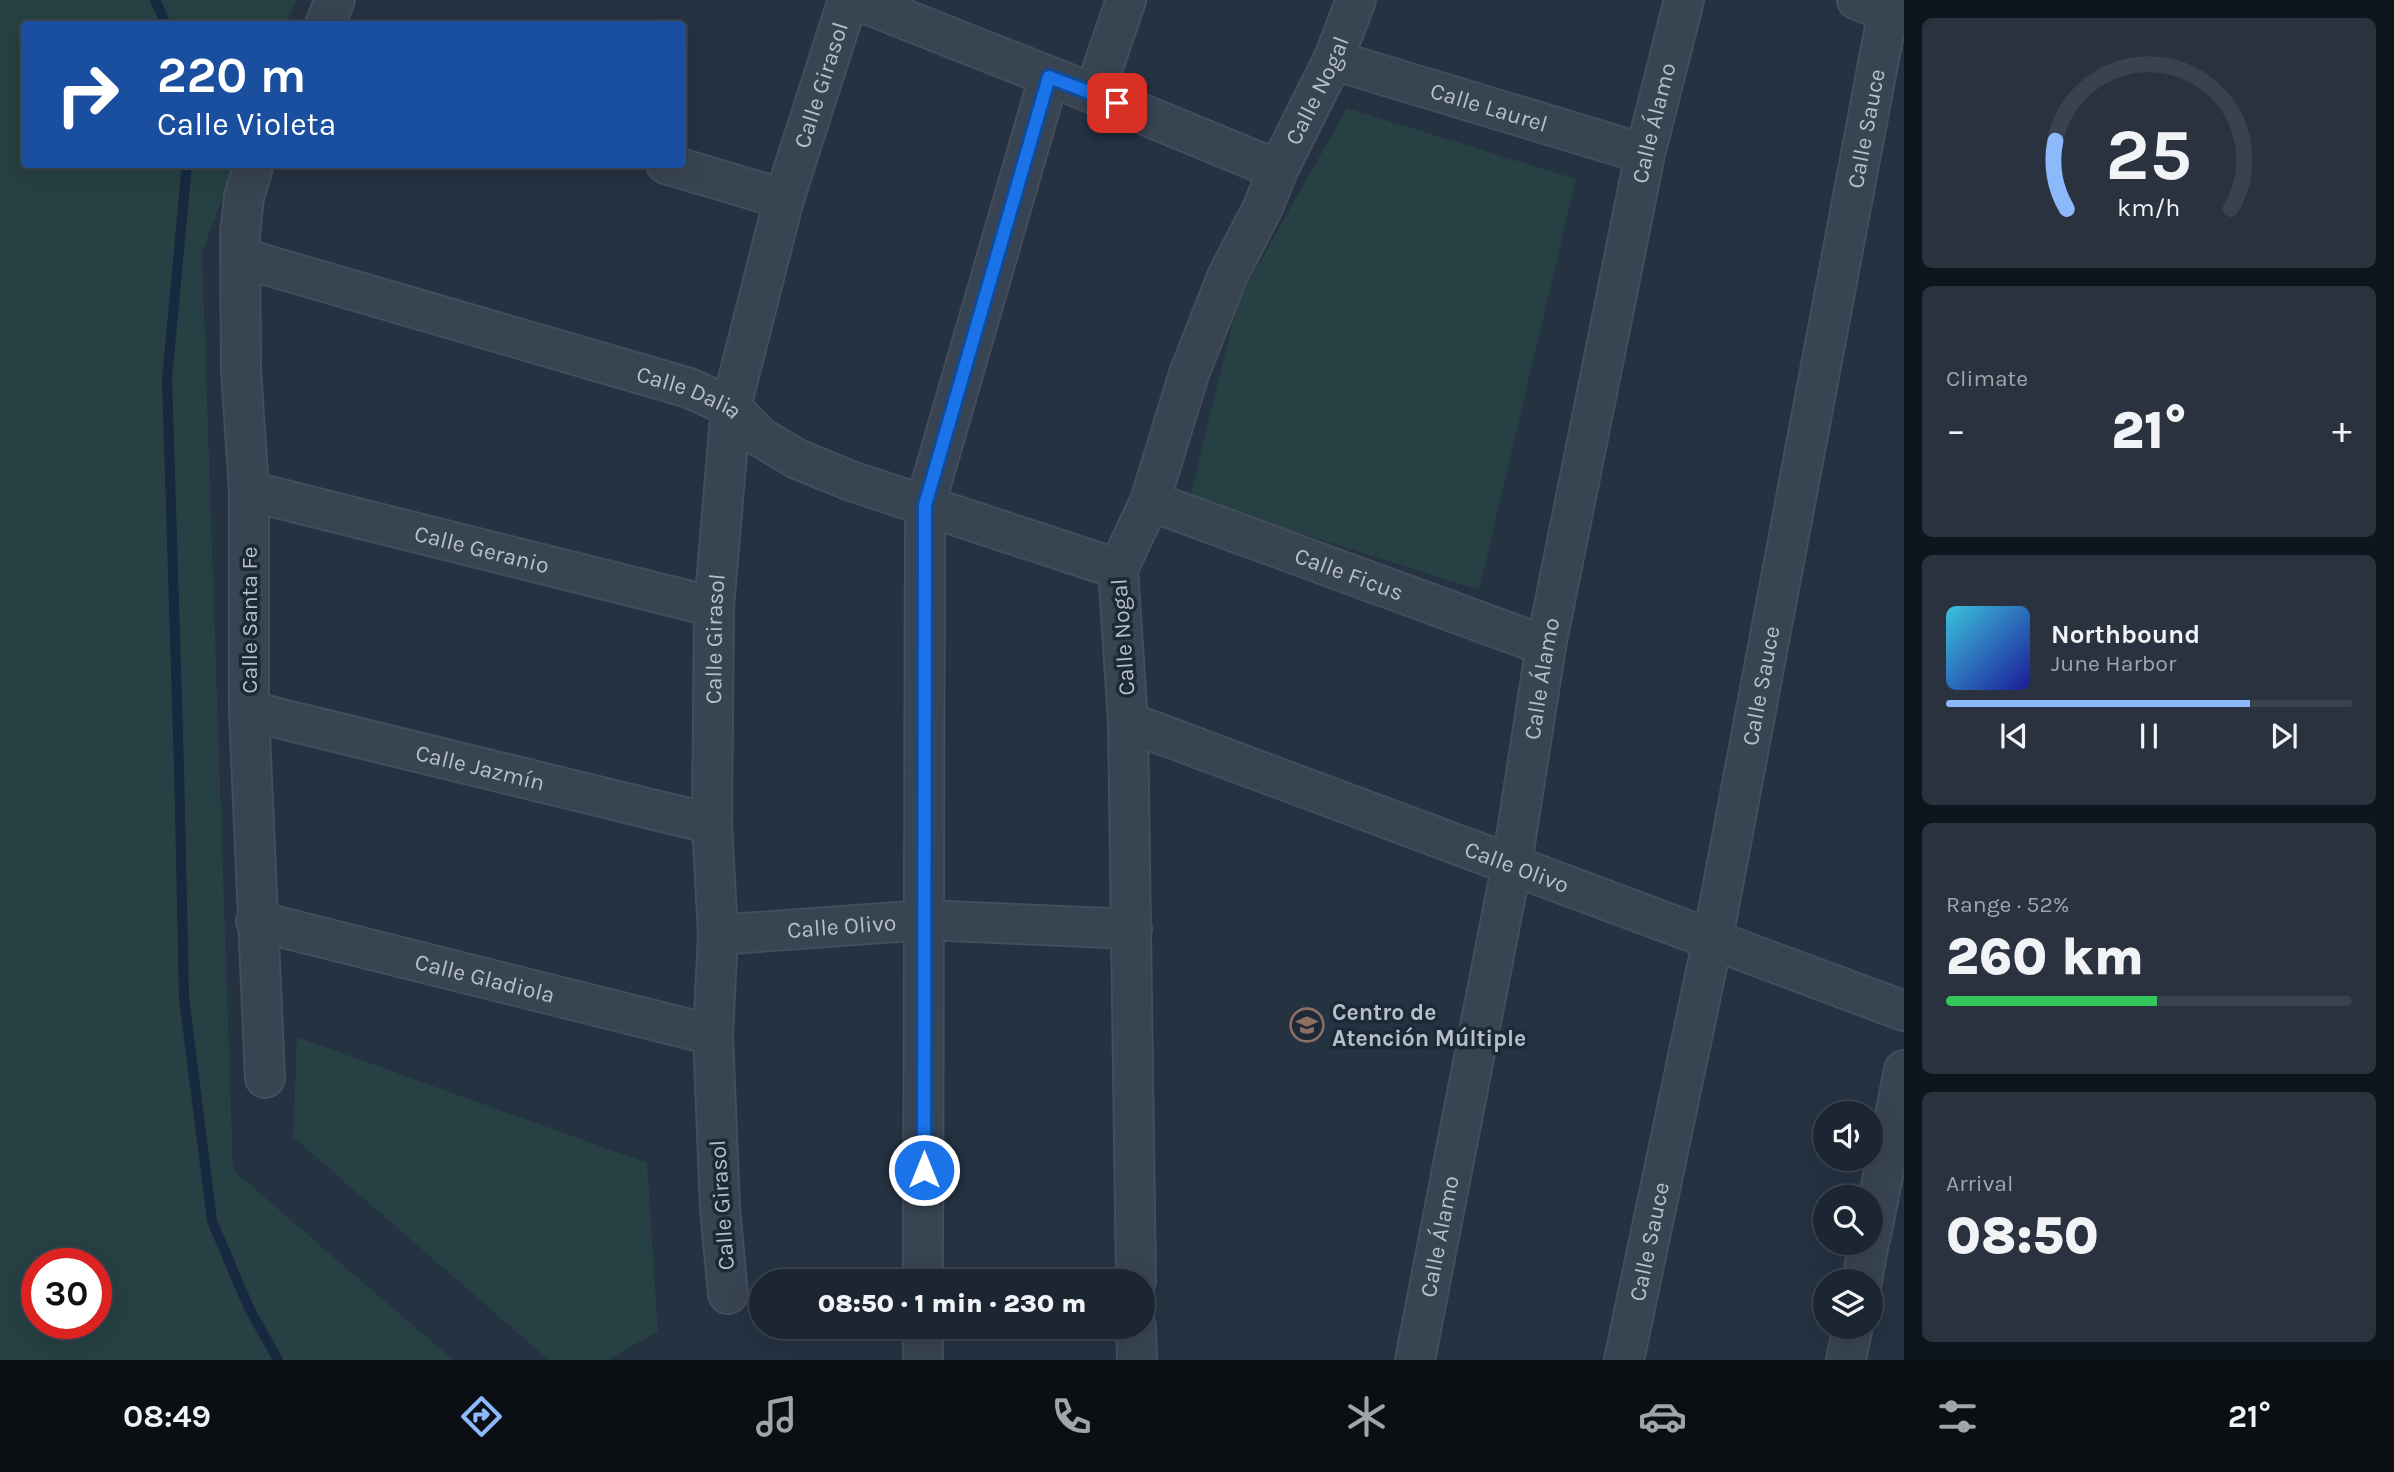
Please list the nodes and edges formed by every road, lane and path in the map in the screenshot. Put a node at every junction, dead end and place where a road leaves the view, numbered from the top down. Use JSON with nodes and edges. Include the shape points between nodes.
{"nodes":[{"id":1,"x":335,"y":0,"type":"edge"},
{"id":2,"x":848,"y":0,"type":"edge"},
{"id":3,"x":856,"y":0,"type":"edge"},
{"id":4,"x":1126,"y":0,"type":"edge"},
{"id":5,"x":1356,"y":0,"type":"edge"},
{"id":6,"x":1684,"y":0,"type":"edge"},
{"id":7,"x":895,"y":6,"type":"edge"},
{"id":8,"x":1883,"y":10,"type":"edge"},
{"id":9,"x":326,"y":21,"type":"edge"},
{"id":10,"x":1333,"y":60,"type":"junction"},
{"id":11,"x":1049,"y":77,"type":"junction"},
{"id":12,"x":1094,"y":94,"type":"junction"},
{"id":13,"x":1645,"y":155,"type":"junction"},
{"id":14,"x":253,"y":168,"type":"edge"},
{"id":15,"x":679,"y":168,"type":"edge"},
{"id":16,"x":1278,"y":170,"type":"junction"},
{"id":17,"x":784,"y":199,"type":"junction"},
{"id":18,"x":242,"y":258,"type":"junction"},
{"id":19,"x":731,"y":407,"type":"junction"},
{"id":20,"x":248,"y":491,"type":"junction"},
{"id":21,"x":1150,"y":501,"type":"junction"},
{"id":22,"x":925,"y":505,"type":"junction"},
{"id":23,"x":1118,"y":569,"type":"junction"},
{"id":24,"x":714,"y":607,"type":"junction"},
{"id":25,"x":1546,"y":646,"type":"junction"},
{"id":26,"x":249,"y":711,"type":"junction"},
{"id":27,"x":1128,"y":722,"type":"junction"},
{"id":28,"x":712,"y":824,"type":"junction"},
{"id":29,"x":1512,"y":863,"type":"junction"},
{"id":30,"x":925,"y":920,"type":"junction"},
{"id":31,"x":256,"y":921,"type":"junction"},
{"id":32,"x":1132,"y":929,"type":"junction"},
{"id":33,"x":718,"y":935,"type":"junction"},
{"id":34,"x":1713,"y":938,"type":"junction"},
{"id":35,"x":1904,"y":1011,"type":"edge"},
{"id":36,"x":713,"y":1035,"type":"junction"},
{"id":37,"x":1904,"y":1070,"type":"edge"},
{"id":38,"x":265,"y":1077,"type":"dead end"},
{"id":39,"x":1881,"y":1185,"type":"edge"},
{"id":40,"x":923,"y":1269,"type":"edge"},
{"id":41,"x":1136,"y":1269,"type":"edge"},
{"id":42,"x":728,"y":1294,"type":"dead end"},
{"id":43,"x":923,"y":1339,"type":"edge"},
{"id":44,"x":1136,"y":1339,"type":"edge"},
{"id":45,"x":1850,"y":1339,"type":"edge"},
{"id":46,"x":923,"y":1360,"type":"edge"},
{"id":47,"x":1137,"y":1360,"type":"edge"},
{"id":48,"x":1415,"y":1360,"type":"edge"},
{"id":49,"x":1624,"y":1360,"type":"edge"},
{"id":50,"x":1846,"y":1360,"type":"edge"}],
"edges":[{"from":1,"to":9,"type":"street"},
{"from":2,"to":17,"type":"street","name":"Calle Girasol"},
{"from":3,"to":7,"type":"street"},
{"from":4,"to":12,"type":"street"},
{"from":5,"to":10,"type":"street","name":"Calle Nogal"},
{"from":6,"to":13,"type":"street","name":"Calle Álamo"},
{"from":7,"to":11,"type":"street"},
{"from":8,"to":34,"type":"street","name":"Calle Sauce"},
{"from":10,"to":13,"type":"street","name":"Calle Laurel"},
{"from":10,"to":16,"type":"street","name":"Calle Nogal"},
{"from":11,"to":12,"type":"street"},
{"from":11,"to":22,"type":"street"},
{"from":12,"to":16,"type":"street"},
{"from":13,"to":25,"type":"street","name":"Calle Álamo"},
{"from":14,"to":18,"type":"street","name":"Calle Santa Fe","via":[[244,197]]},
{"from":15,"to":17,"type":"street"},
{"from":16,"to":21,"type":"street","name":"Calle Nogal","via":[[1227,277],[1189,374]]},
{"from":17,"to":19,"type":"street","name":"Calle Girasol"},
{"from":18,"to":19,"type":"street","name":"Calle Dalia","via":[[688,388]]},
{"from":18,"to":20,"type":"street","name":"Calle Santa Fe","via":[[241,370]]},
{"from":19,"to":22,"type":"street","name":"Calle Dalia","via":[[760,438],[797,459]]},
{"from":19,"to":24,"type":"street","name":"Calle Girasol"},
{"from":20,"to":24,"type":"street","name":"Calle Geranio"},
{"from":20,"to":26,"type":"street","name":"Calle Santa Fe"},
{"from":21,"to":23,"type":"street","name":"Calle Nogal"},
{"from":21,"to":25,"type":"street","name":"Calle Ficus"},
{"from":22,"to":23,"type":"street","name":"Calle Dalia"},
{"from":22,"to":30,"type":"street"},
{"from":23,"to":27,"type":"street","name":"Calle Nogal"},
{"from":24,"to":28,"type":"street","name":"Calle Girasol"},
{"from":25,"to":29,"type":"street","name":"Calle Álamo"},
{"from":26,"to":28,"type":"street","name":"Calle Jazmín"},
{"from":26,"to":31,"type":"street","name":"Calle Santa Fe"},
{"from":27,"to":29,"type":"street","name":"Calle Olivo"},
{"from":27,"to":32,"type":"street","name":"Calle Nogal"},
{"from":28,"to":33,"type":"street","name":"Calle Girasol"},
{"from":29,"to":34,"type":"street","name":"Calle Olivo"},
{"from":29,"to":48,"type":"street","name":"Calle Álamo"},
{"from":30,"to":32,"type":"street","name":"Calle Olivo"},
{"from":30,"to":33,"type":"street","name":"Calle Olivo"},
{"from":30,"to":40,"type":"street"},
{"from":31,"to":36,"type":"street","name":"Calle Gladiola"},
{"from":31,"to":38,"type":"street","name":"Calle Santa Fe"},
{"from":32,"to":41,"type":"street","name":"Calle Nogal"},
{"from":33,"to":36,"type":"street","name":"Calle Girasol"},
{"from":34,"to":35,"type":"street","name":"Calle Olivo"},
{"from":34,"to":49,"type":"street","name":"Calle Sauce"},
{"from":36,"to":42,"type":"street","name":"Calle Girasol"},
{"from":37,"to":39,"type":"street"},
{"from":43,"to":46,"type":"street"},
{"from":44,"to":47,"type":"street"},
{"from":45,"to":50,"type":"street"}]}
